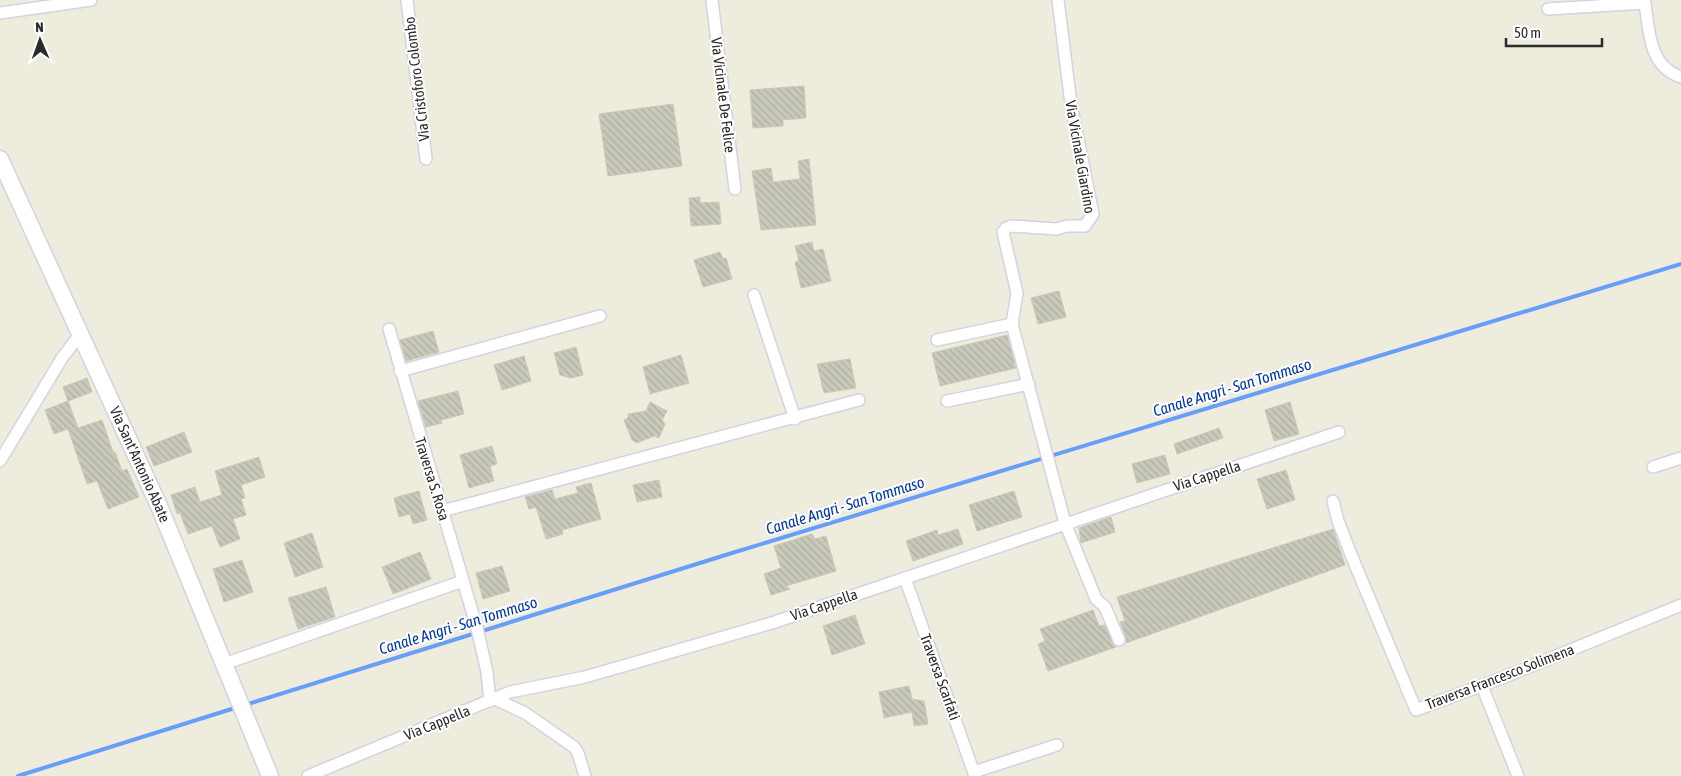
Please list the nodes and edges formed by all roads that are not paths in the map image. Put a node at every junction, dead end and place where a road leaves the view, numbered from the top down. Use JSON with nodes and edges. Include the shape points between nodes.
{"nodes":[{"id":1,"x":91,"y":0,"type":"edge"},
{"id":2,"x":407,"y":0,"type":"edge"},
{"id":3,"x":712,"y":0,"type":"edge"},
{"id":4,"x":1058,"y":0,"type":"edge"},
{"id":5,"x":1548,"y":10,"type":"dead end"},
{"id":6,"x":0,"y":13,"type":"edge"},
{"id":7,"x":1681,"y":77,"type":"edge"},
{"id":8,"x":426,"y":159,"type":"dead end"},
{"id":9,"x":2,"y":167,"type":"edge"},
{"id":10,"x":735,"y":189,"type":"dead end"},
{"id":11,"x":754,"y":295,"type":"dead end"},
{"id":12,"x":600,"y":316,"type":"dead end"},
{"id":13,"x":1012,"y":324,"type":"junction"},
{"id":14,"x":389,"y":329,"type":"dead end"},
{"id":15,"x":81,"y":333,"type":"junction"},
{"id":16,"x":937,"y":340,"type":"dead end"},
{"id":17,"x":400,"y":370,"type":"junction"},
{"id":18,"x":1028,"y":384,"type":"junction"},
{"id":19,"x":859,"y":400,"type":"dead end"},
{"id":20,"x":947,"y":401,"type":"dead end"},
{"id":21,"x":795,"y":419,"type":"junction"},
{"id":22,"x":1339,"y":432,"type":"dead end"},
{"id":23,"x":1681,"y":458,"type":"edge"},
{"id":24,"x":0,"y":461,"type":"edge"},
{"id":25,"x":1653,"y":467,"type":"dead end"},
{"id":26,"x":1333,"y":501,"type":"dead end"},
{"id":27,"x":442,"y":511,"type":"junction"},
{"id":28,"x":1065,"y":524,"type":"junction"},
{"id":29,"x":905,"y":578,"type":"junction"},
{"id":30,"x":463,"y":581,"type":"junction"},
{"id":31,"x":1681,"y":605,"type":"edge"},
{"id":32,"x":1119,"y":640,"type":"dead end"},
{"id":33,"x":224,"y":664,"type":"junction"},
{"id":34,"x":1482,"y":686,"type":"junction"},
{"id":35,"x":492,"y":700,"type":"junction"},
{"id":36,"x":1057,"y":745,"type":"dead end"},
{"id":37,"x":974,"y":774,"type":"edge"},
{"id":38,"x":270,"y":776,"type":"edge"},
{"id":39,"x":308,"y":776,"type":"edge"},
{"id":40,"x":585,"y":776,"type":"edge"},
{"id":41,"x":1518,"y":776,"type":"edge"}],
"edges":[{"from":1,"to":6,"type":"street"},
{"from":2,"to":8,"type":"street","name":"Via Cristoforo Colombo"},
{"from":3,"to":10,"type":"street","name":"Via Vicinale De Felice"},
{"from":4,"to":13,"type":"street","name":"Via Vicinale Giardino","via":[[1071,104],[1093,214],[1085,226],[1011,226],[1003,232],[1017,293]]},
{"from":5,"to":7,"type":"street","via":[[1645,3],[1658,62]]},
{"from":9,"to":15,"type":"street","name":"Via Sant'Antonio Abate"},
{"from":11,"to":21,"type":"street"},
{"from":12,"to":17,"type":"street"},
{"from":13,"to":16,"type":"street"},
{"from":13,"to":18,"type":"street","name":"Via Vicinale Giardino"},
{"from":14,"to":17,"type":"street","name":"Traversa S. Rosa"},
{"from":15,"to":24,"type":"street","via":[[62,358]]},
{"from":15,"to":33,"type":"street","name":"Via Sant'Antonio Abate","via":[[159,506]]},
{"from":17,"to":27,"type":"street","name":"Traversa S. Rosa"},
{"from":18,"to":20,"type":"street"},
{"from":18,"to":28,"type":"street","name":"Via Vicinale Giardino"},
{"from":19,"to":21,"type":"street"},
{"from":21,"to":27,"type":"street"},
{"from":22,"to":28,"type":"street","name":"Via Cappella"},
{"from":23,"to":25,"type":"street"},
{"from":26,"to":34,"type":"street","name":"Traversa Francesco Solimena","via":[[1354,562],[1416,710]]},
{"from":27,"to":30,"type":"street","name":"Traversa S. Rosa"},
{"from":28,"to":29,"type":"street","name":"Via Cappella"},
{"from":28,"to":32,"type":"street","name":"Via Vicinale Giardino","via":[[1096,600],[1105,607]]},
{"from":29,"to":35,"type":"street","name":"Via Cappella","via":[[775,622],[585,676],[510,692]]},
{"from":29,"to":37,"type":"street","name":"Traversa Scarfati"},
{"from":30,"to":33,"type":"street"},
{"from":30,"to":35,"type":"street","name":"Traversa S. Rosa","via":[[479,634]]},
{"from":31,"to":34,"type":"street","name":"Traversa Francesco Solimena"},
{"from":33,"to":38,"type":"street","name":"Via Sant'Antonio Abate"},
{"from":34,"to":41,"type":"street"},
{"from":35,"to":39,"type":"street","name":"Via Cappella"},
{"from":35,"to":40,"type":"street","via":[[525,713],[574,748]]},
{"from":36,"to":37,"type":"street"}]}
